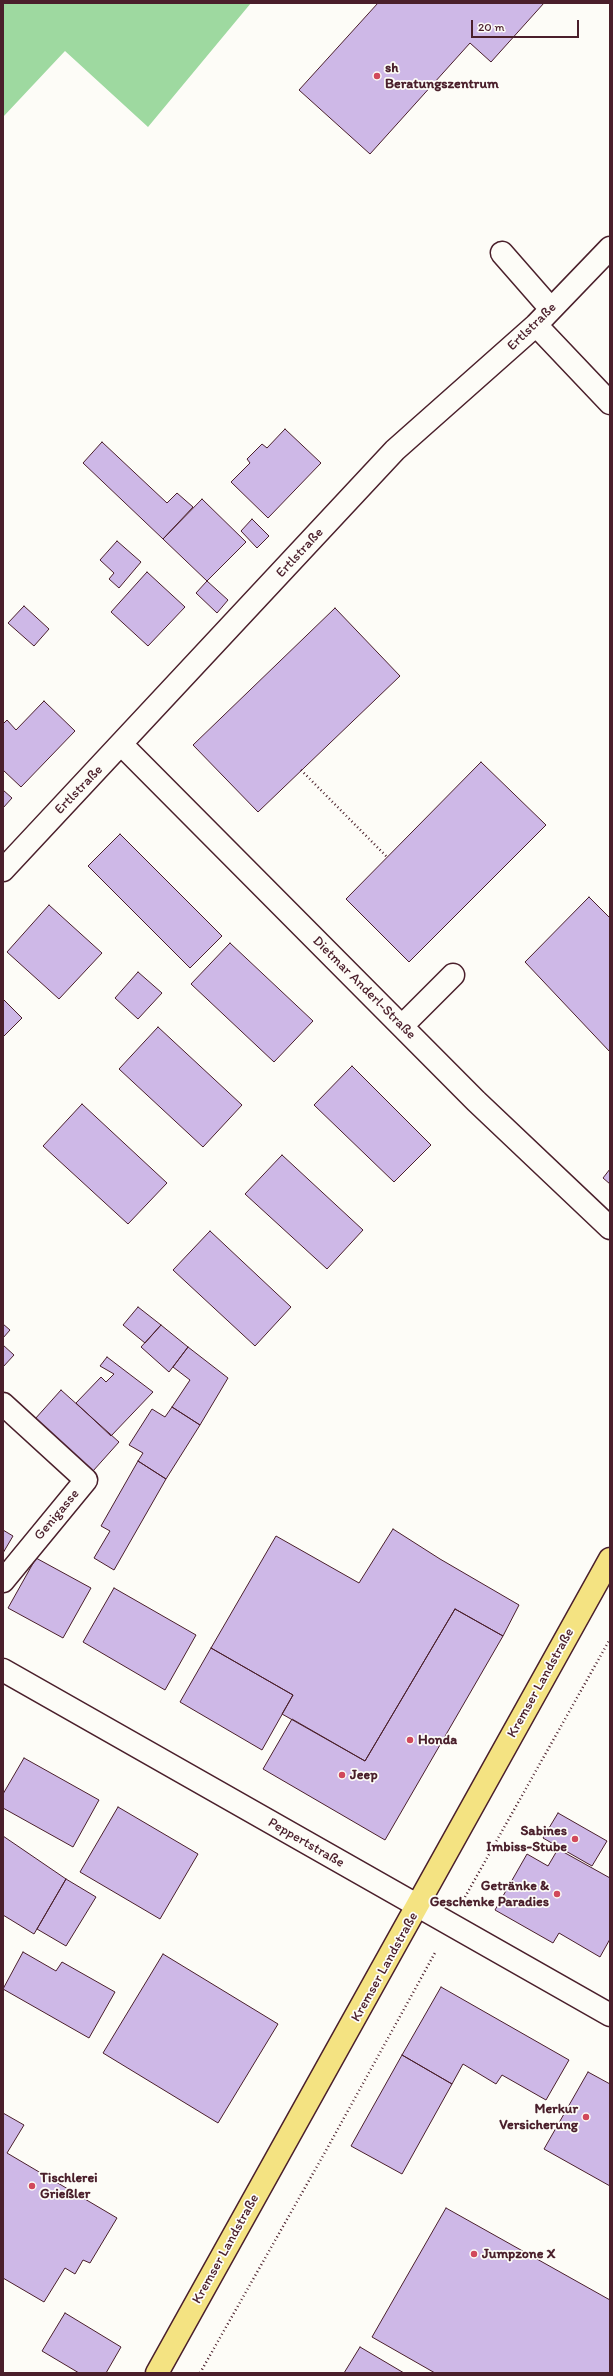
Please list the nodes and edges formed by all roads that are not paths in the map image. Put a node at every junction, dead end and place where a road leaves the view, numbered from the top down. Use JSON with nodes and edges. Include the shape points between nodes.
{"nodes":[{"id":1,"x":610,"y":248,"type":"edge"},
{"id":2,"x":502,"y":253,"type":"dead end"},
{"id":3,"x":552,"y":308,"type":"junction"},
{"id":4,"x":536,"y":325,"type":"junction"},
{"id":5,"x":610,"y":403,"type":"edge"},
{"id":6,"x":122,"y":745,"type":"junction"},
{"id":7,"x":3,"y":870,"type":"edge"},
{"id":8,"x":452,"y":975,"type":"dead end"},
{"id":9,"x":402,"y":1026,"type":"junction"},
{"id":10,"x":610,"y":1228,"type":"edge"},
{"id":11,"x":3,"y":1404,"type":"edge"},
{"id":12,"x":610,"y":1559,"type":"edge"},
{"id":13,"x":3,"y":1581,"type":"edge"},
{"id":14,"x":3,"y":1670,"type":"edge"},
{"id":15,"x":418,"y":1906,"type":"junction"},
{"id":16,"x":610,"y":2015,"type":"edge"},
{"id":17,"x":157,"y":2373,"type":"edge"}],
"edges":[{"from":1,"to":3,"type":"street","name":"Ertlstraße"},
{"from":2,"to":3,"type":"street"},
{"from":3,"to":4,"type":"street","name":"Ertlstraße"},
{"from":4,"to":5,"type":"street"},
{"from":4,"to":6,"type":"street","name":"Ertlstraße","via":[[395,450]]},
{"from":6,"to":7,"type":"street","name":"Ertlstraße"},
{"from":6,"to":9,"type":"street","name":"Dietmar Anderl-Straße"},
{"from":8,"to":9,"type":"street"},
{"from":9,"to":10,"type":"street","name":"Dietmar Anderl-Straße","via":[[514,1139]]},
{"from":11,"to":13,"type":"street","name":"Genigasse","via":[[86,1480]]},
{"from":12,"to":15,"type":"main road","name":"Kremser Landstraße"},
{"from":14,"to":15,"type":"street","name":"Peppertstraße"},
{"from":15,"to":16,"type":"street","name":"Peppertstraße"},
{"from":15,"to":17,"type":"main road","name":"Kremser Landstraße"}]}
